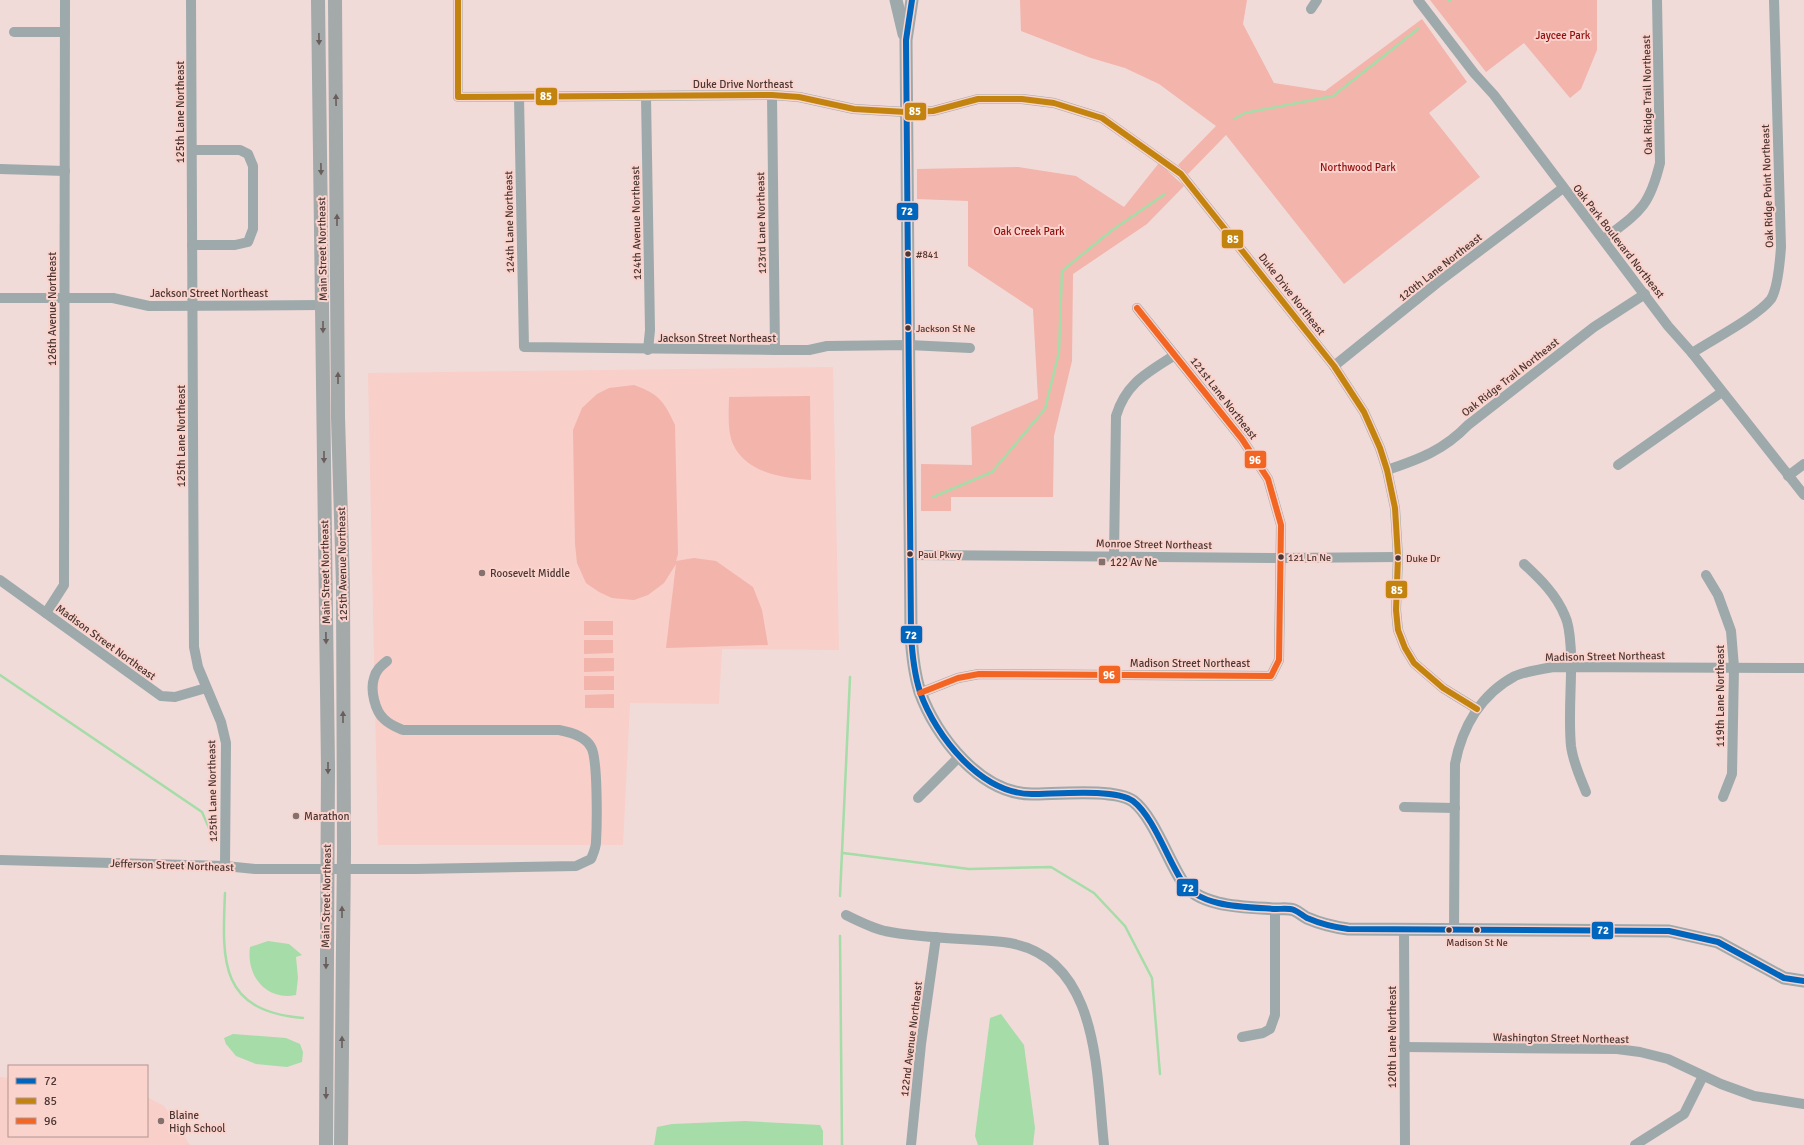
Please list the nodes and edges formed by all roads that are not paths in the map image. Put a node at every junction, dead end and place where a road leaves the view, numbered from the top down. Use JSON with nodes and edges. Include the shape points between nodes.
{"nodes":[{"id":1,"x":65,"y":0,"type":"edge"},
{"id":2,"x":191,"y":0,"type":"edge"},
{"id":3,"x":318,"y":0,"type":"edge"},
{"id":4,"x":335,"y":0,"type":"edge"},
{"id":5,"x":458,"y":0,"type":"edge"},
{"id":6,"x":896,"y":0,"type":"edge"},
{"id":7,"x":912,"y":0,"type":"edge"},
{"id":8,"x":1317,"y":0,"type":"edge"},
{"id":9,"x":1418,"y":0,"type":"edge"},
{"id":10,"x":1657,"y":0,"type":"edge"},
{"id":11,"x":1774,"y":0,"type":"edge"},
{"id":12,"x":1311,"y":9,"type":"dead end"},
{"id":13,"x":14,"y":32,"type":"dead end"},
{"id":14,"x":65,"y":32,"type":"junction"},
{"id":15,"x":906,"y":40,"type":"junction"},
{"id":16,"x":772,"y":95,"type":"junction"},
{"id":17,"x":519,"y":97,"type":"junction"},
{"id":18,"x":646,"y":97,"type":"junction"},
{"id":19,"x":906,"y":112,"type":"junction"},
{"id":20,"x":192,"y":150,"type":"junction"},
{"id":21,"x":0,"y":169,"type":"edge"},
{"id":22,"x":65,"y":170,"type":"junction"},
{"id":23,"x":1563,"y":188,"type":"junction"},
{"id":24,"x":1604,"y":239,"type":"junction"},
{"id":25,"x":192,"y":245,"type":"junction"},
{"id":26,"x":338,"y":260,"type":"joint"},
{"id":27,"x":1645,"y":294,"type":"junction"},
{"id":28,"x":0,"y":298,"type":"edge"},
{"id":29,"x":63,"y":299,"type":"junction"},
{"id":30,"x":323,"y":305,"type":"junction"},
{"id":31,"x":192,"y":306,"type":"junction"},
{"id":32,"x":1137,"y":308,"type":"dead end"},
{"id":33,"x":909,"y":345,"type":"junction"},
{"id":34,"x":524,"y":347,"type":"joint"},
{"id":35,"x":970,"y":348,"type":"dead end"},
{"id":36,"x":648,"y":350,"type":"junction"},
{"id":37,"x":775,"y":350,"type":"junction"},
{"id":38,"x":1692,"y":353,"type":"junction"},
{"id":39,"x":1175,"y":355,"type":"junction"},
{"id":40,"x":1334,"y":366,"type":"junction"},
{"id":41,"x":1722,"y":392,"type":"junction"},
{"id":42,"x":1804,"y":464,"type":"edge"},
{"id":43,"x":1618,"y":465,"type":"dead end"},
{"id":44,"x":1387,"y":470,"type":"junction"},
{"id":45,"x":1788,"y":476,"type":"junction"},
{"id":46,"x":1804,"y":495,"type":"edge"},
{"id":47,"x":911,"y":556,"type":"junction"},
{"id":48,"x":1114,"y":556,"type":"junction"},
{"id":49,"x":1398,"y":557,"type":"junction"},
{"id":50,"x":1281,"y":558,"type":"junction"},
{"id":51,"x":1524,"y":564,"type":"dead end"},
{"id":52,"x":1706,"y":575,"type":"dead end"},
{"id":53,"x":0,"y":580,"type":"edge"},
{"id":54,"x":46,"y":613,"type":"junction"},
{"id":55,"x":387,"y":661,"type":"dead end"},
{"id":56,"x":1571,"y":667,"type":"junction"},
{"id":57,"x":1734,"y":667,"type":"junction"},
{"id":58,"x":1804,"y":668,"type":"edge"},
{"id":59,"x":1271,"y":676,"type":"joint"},
{"id":60,"x":206,"y":688,"type":"junction"},
{"id":61,"x":920,"y":693,"type":"junction"},
{"id":62,"x":1477,"y":709,"type":"junction"},
{"id":63,"x":959,"y":757,"type":"junction"},
{"id":64,"x":1586,"y":792,"type":"dead end"},
{"id":65,"x":1723,"y":797,"type":"dead end"},
{"id":66,"x":918,"y":798,"type":"dead end"},
{"id":67,"x":1404,"y":807,"type":"dead end"},
{"id":68,"x":1455,"y":808,"type":"junction"},
{"id":69,"x":0,"y":860,"type":"edge"},
{"id":70,"x":224,"y":866,"type":"junction"},
{"id":71,"x":327,"y":868,"type":"junction"},
{"id":72,"x":343,"y":868,"type":"junction"},
{"id":73,"x":1275,"y":909,"type":"junction"},
{"id":74,"x":846,"y":915,"type":"dead end"},
{"id":75,"x":1404,"y":930,"type":"junction"},
{"id":76,"x":1454,"y":930,"type":"junction"},
{"id":77,"x":936,"y":937,"type":"junction"},
{"id":78,"x":1804,"y":981,"type":"edge"},
{"id":79,"x":1242,"y":1037,"type":"dead end"},
{"id":80,"x":1404,"y":1047,"type":"junction"},
{"id":81,"x":1704,"y":1076,"type":"junction"},
{"id":82,"x":1804,"y":1104,"type":"edge"},
{"id":83,"x":326,"y":1145,"type":"edge"},
{"id":84,"x":342,"y":1145,"type":"edge"},
{"id":85,"x":912,"y":1145,"type":"edge"},
{"id":86,"x":1104,"y":1145,"type":"edge"},
{"id":87,"x":1405,"y":1145,"type":"edge"},
{"id":88,"x":1635,"y":1145,"type":"edge"}],
"edges":[{"from":1,"to":14,"type":"street","name":"126th Avenue Northeast"},
{"from":2,"to":20,"type":"street","name":"125th Lane Northeast"},
{"from":3,"to":30,"type":"main road","name":"Main Street Northeast","one_way":true},
{"from":26,"to":4,"type":"main road","name":"Main Street Northeast","one_way":true},
{"from":5,"to":17,"type":"street","name":"Duke Drive Northeast","via":[[458,97]]},
{"from":6,"to":15,"type":"street"},
{"from":7,"to":15,"type":"street"},
{"from":8,"to":12,"type":"street"},
{"from":9,"to":23,"type":"street","name":"Oak Park Boulevard Northeast","via":[[1494,95]]},
{"from":10,"to":24,"type":"street","name":"Oak Ridge Trail Northeast","via":[[1660,163],[1654,186],[1638,213]]},
{"from":11,"to":38,"type":"street","name":"Oak Ridge Point Northeast","via":[[1782,248],[1777,280],[1771,298],[1766,303]]},
{"from":13,"to":14,"type":"street"},
{"from":14,"to":22,"type":"street","name":"126th Avenue Northeast"},
{"from":15,"to":19,"type":"street"},
{"from":16,"to":18,"type":"street","name":"Duke Drive Northeast"},
{"from":16,"to":19,"type":"street","name":"Duke Drive Northeast","via":[[799,96],[854,109]]},
{"from":16,"to":37,"type":"street","name":"123rd Lane Northeast"},
{"from":17,"to":18,"type":"street","name":"Duke Drive Northeast"},
{"from":17,"to":34,"type":"street","name":"124th Lane Northeast"},
{"from":18,"to":36,"type":"street","name":"124th Avenue Northeast","via":[[650,330]]},
{"from":19,"to":33,"type":"street"},
{"from":19,"to":40,"type":"street","name":"Duke Drive Northeast","via":[[933,111],[978,99],[1022,99],[1054,103],[1102,118],[1182,174]]},
{"from":20,"to":25,"type":"street","name":"125th Lane Northeast"},
{"from":20,"to":25,"type":"street","via":[[240,150],[248,154],[253,166],[253,229],[248,242],[235,245]]},
{"from":21,"to":22,"type":"street"},
{"from":22,"to":29,"type":"street","name":"126th Avenue Northeast"},
{"from":23,"to":24,"type":"street","name":"Oak Park Boulevard Northeast"},
{"from":23,"to":40,"type":"street","name":"120th Lane Northeast","via":[[1437,283]]},
{"from":24,"to":27,"type":"street","name":"Oak Park Boulevard Northeast"},
{"from":25,"to":31,"type":"street","name":"125th Lane Northeast"},
{"from":72,"to":26,"type":"main road","name":"125th Avenue Northeast","one_way":true,"via":[[343,586],[338,416]]},
{"from":27,"to":38,"type":"street","name":"Oak Park Boulevard Northeast"},
{"from":27,"to":44,"type":"street","name":"Oak Ridge Trail Northeast","via":[[1594,327],[1442,448]]},
{"from":28,"to":29,"type":"street","name":"Jackson Street Northeast"},
{"from":29,"to":31,"type":"street","name":"Jackson Street Northeast","via":[[114,298],[149,306]]},
{"from":29,"to":54,"type":"street","name":"126th Avenue Northeast","via":[[64,585]]},
{"from":30,"to":31,"type":"street","name":"Jackson Street Northeast"},
{"from":30,"to":71,"type":"main road","name":"Main Street Northeast","one_way":true},
{"from":31,"to":60,"type":"street","name":"125th Lane Northeast","via":[[194,647]]},
{"from":32,"to":39,"type":"street","name":"121st Lane Northeast"},
{"from":33,"to":35,"type":"street","name":"Jackson Street Northeast"},
{"from":33,"to":37,"type":"street","name":"Jackson Street Northeast","via":[[827,346],[809,350]]},
{"from":33,"to":47,"type":"street"},
{"from":34,"to":36,"type":"street","name":"Jackson Street Northeast"},
{"from":36,"to":37,"type":"street","name":"Jackson Street Northeast"},
{"from":38,"to":41,"type":"street","name":"Oak Park Boulevard Northeast"},
{"from":39,"to":48,"type":"street","via":[[1145,374],[1132,385],[1120,401],[1116,416]]},
{"from":39,"to":50,"type":"street","name":"121st Lane Northeast","via":[[1242,439],[1268,479],[1281,525]]},
{"from":40,"to":44,"type":"street","name":"Duke Drive Northeast","via":[[1364,412]]},
{"from":41,"to":43,"type":"street"},
{"from":41,"to":45,"type":"street","name":"Oak Park Boulevard Northeast"},
{"from":42,"to":45,"type":"street"},
{"from":44,"to":49,"type":"street","name":"Duke Drive Northeast","via":[[1395,508]]},
{"from":45,"to":46,"type":"street","name":"Oak Park Boulevard Northeast"},
{"from":47,"to":48,"type":"street","name":"Monroe Street Northeast"},
{"from":47,"to":61,"type":"street","via":[[911,639]]},
{"from":48,"to":50,"type":"street","name":"Monroe Street Northeast"},
{"from":49,"to":50,"type":"street","name":"Monroe Street Northeast"},
{"from":49,"to":62,"type":"street","name":"Duke Drive Northeast","via":[[1396,610],[1398,630],[1405,648],[1414,663],[1443,688]]},
{"from":50,"to":59,"type":"street","name":"121st Lane Northeast","via":[[1279,660]]},
{"from":51,"to":56,"type":"street","via":[[1557,599],[1566,617]]},
{"from":52,"to":57,"type":"street","name":"119th Lane Northeast","via":[[1718,594],[1731,631]]},
{"from":53,"to":54,"type":"street","name":"Madison Street Northeast"},
{"from":54,"to":60,"type":"street","name":"Madison Street Northeast","via":[[161,696],[175,697]]},
{"from":55,"to":72,"type":"street","name":"Jefferson Street Northeast","via":[[379,668],[373,679],[373,693],[376,706],[383,718],[398,728],[419,732],[559,730],[576,734],[587,742],[592,747],[596,768],[596,843],[591,859],[576,866]]},
{"from":56,"to":57,"type":"street","name":"Madison Street Northeast"},
{"from":56,"to":62,"type":"street","name":"Madison Street Northeast","via":[[1539,670],[1516,676],[1493,690]]},
{"from":56,"to":64,"type":"street","via":[[1572,746]]},
{"from":57,"to":58,"type":"street","name":"Madison Street Northeast"},
{"from":57,"to":65,"type":"street","name":"119th Lane Northeast","via":[[1732,774]]},
{"from":59,"to":61,"type":"street","name":"Madison Street Northeast","via":[[979,674],[958,678]]},
{"from":60,"to":70,"type":"street","name":"125th Lane Northeast","via":[[221,722],[226,743]]},
{"from":61,"to":63,"type":"street","via":[[931,716]]},
{"from":62,"to":68,"type":"street","name":"Madison Street Northeast","via":[[1459,743],[1455,764]]},
{"from":63,"to":66,"type":"street"},
{"from":63,"to":73,"type":"street","via":[[987,780],[1008,790],[1030,794],[1101,793],[1122,796],[1134,801],[1149,820],[1182,882],[1196,896],[1220,904]]},
{"from":67,"to":68,"type":"street"},
{"from":68,"to":76,"type":"street","name":"Madison Street Northeast"},
{"from":69,"to":70,"type":"street","name":"Jefferson Street Northeast"},
{"from":70,"to":71,"type":"street","name":"Jefferson Street Northeast","via":[[255,869]]},
{"from":71,"to":72,"type":"street","name":"Jefferson Street Northeast"},
{"from":71,"to":83,"type":"main road","name":"Main Street Northeast","one_way":true},
{"from":84,"to":72,"type":"main road","name":"Main Street Northeast","one_way":true},
{"from":73,"to":75,"type":"street","via":[[1294,910],[1325,926]]},
{"from":73,"to":79,"type":"street","via":[[1275,1015],[1270,1030]]},
{"from":74,"to":77,"type":"street","via":[[884,930]]},
{"from":75,"to":76,"type":"street"},
{"from":75,"to":80,"type":"street","name":"120th Lane Northeast"},
{"from":76,"to":78,"type":"street","via":[[1669,931],[1718,942],[1784,978]]},
{"from":77,"to":85,"type":"street","name":"122nd Avenue Northeast","via":[[921,1044]]},
{"from":77,"to":86,"type":"street","via":[[1025,947],[1048,960],[1070,980],[1079,997],[1093,1043]]},
{"from":80,"to":81,"type":"street","name":"Washington Street Northeast","via":[[1617,1049],[1668,1059]]},
{"from":80,"to":87,"type":"street","name":"120th Lane Northeast"},
{"from":81,"to":82,"type":"street","name":"Washington Street Northeast","via":[[1754,1096]]},
{"from":81,"to":88,"type":"street","via":[[1684,1114]]}]}
